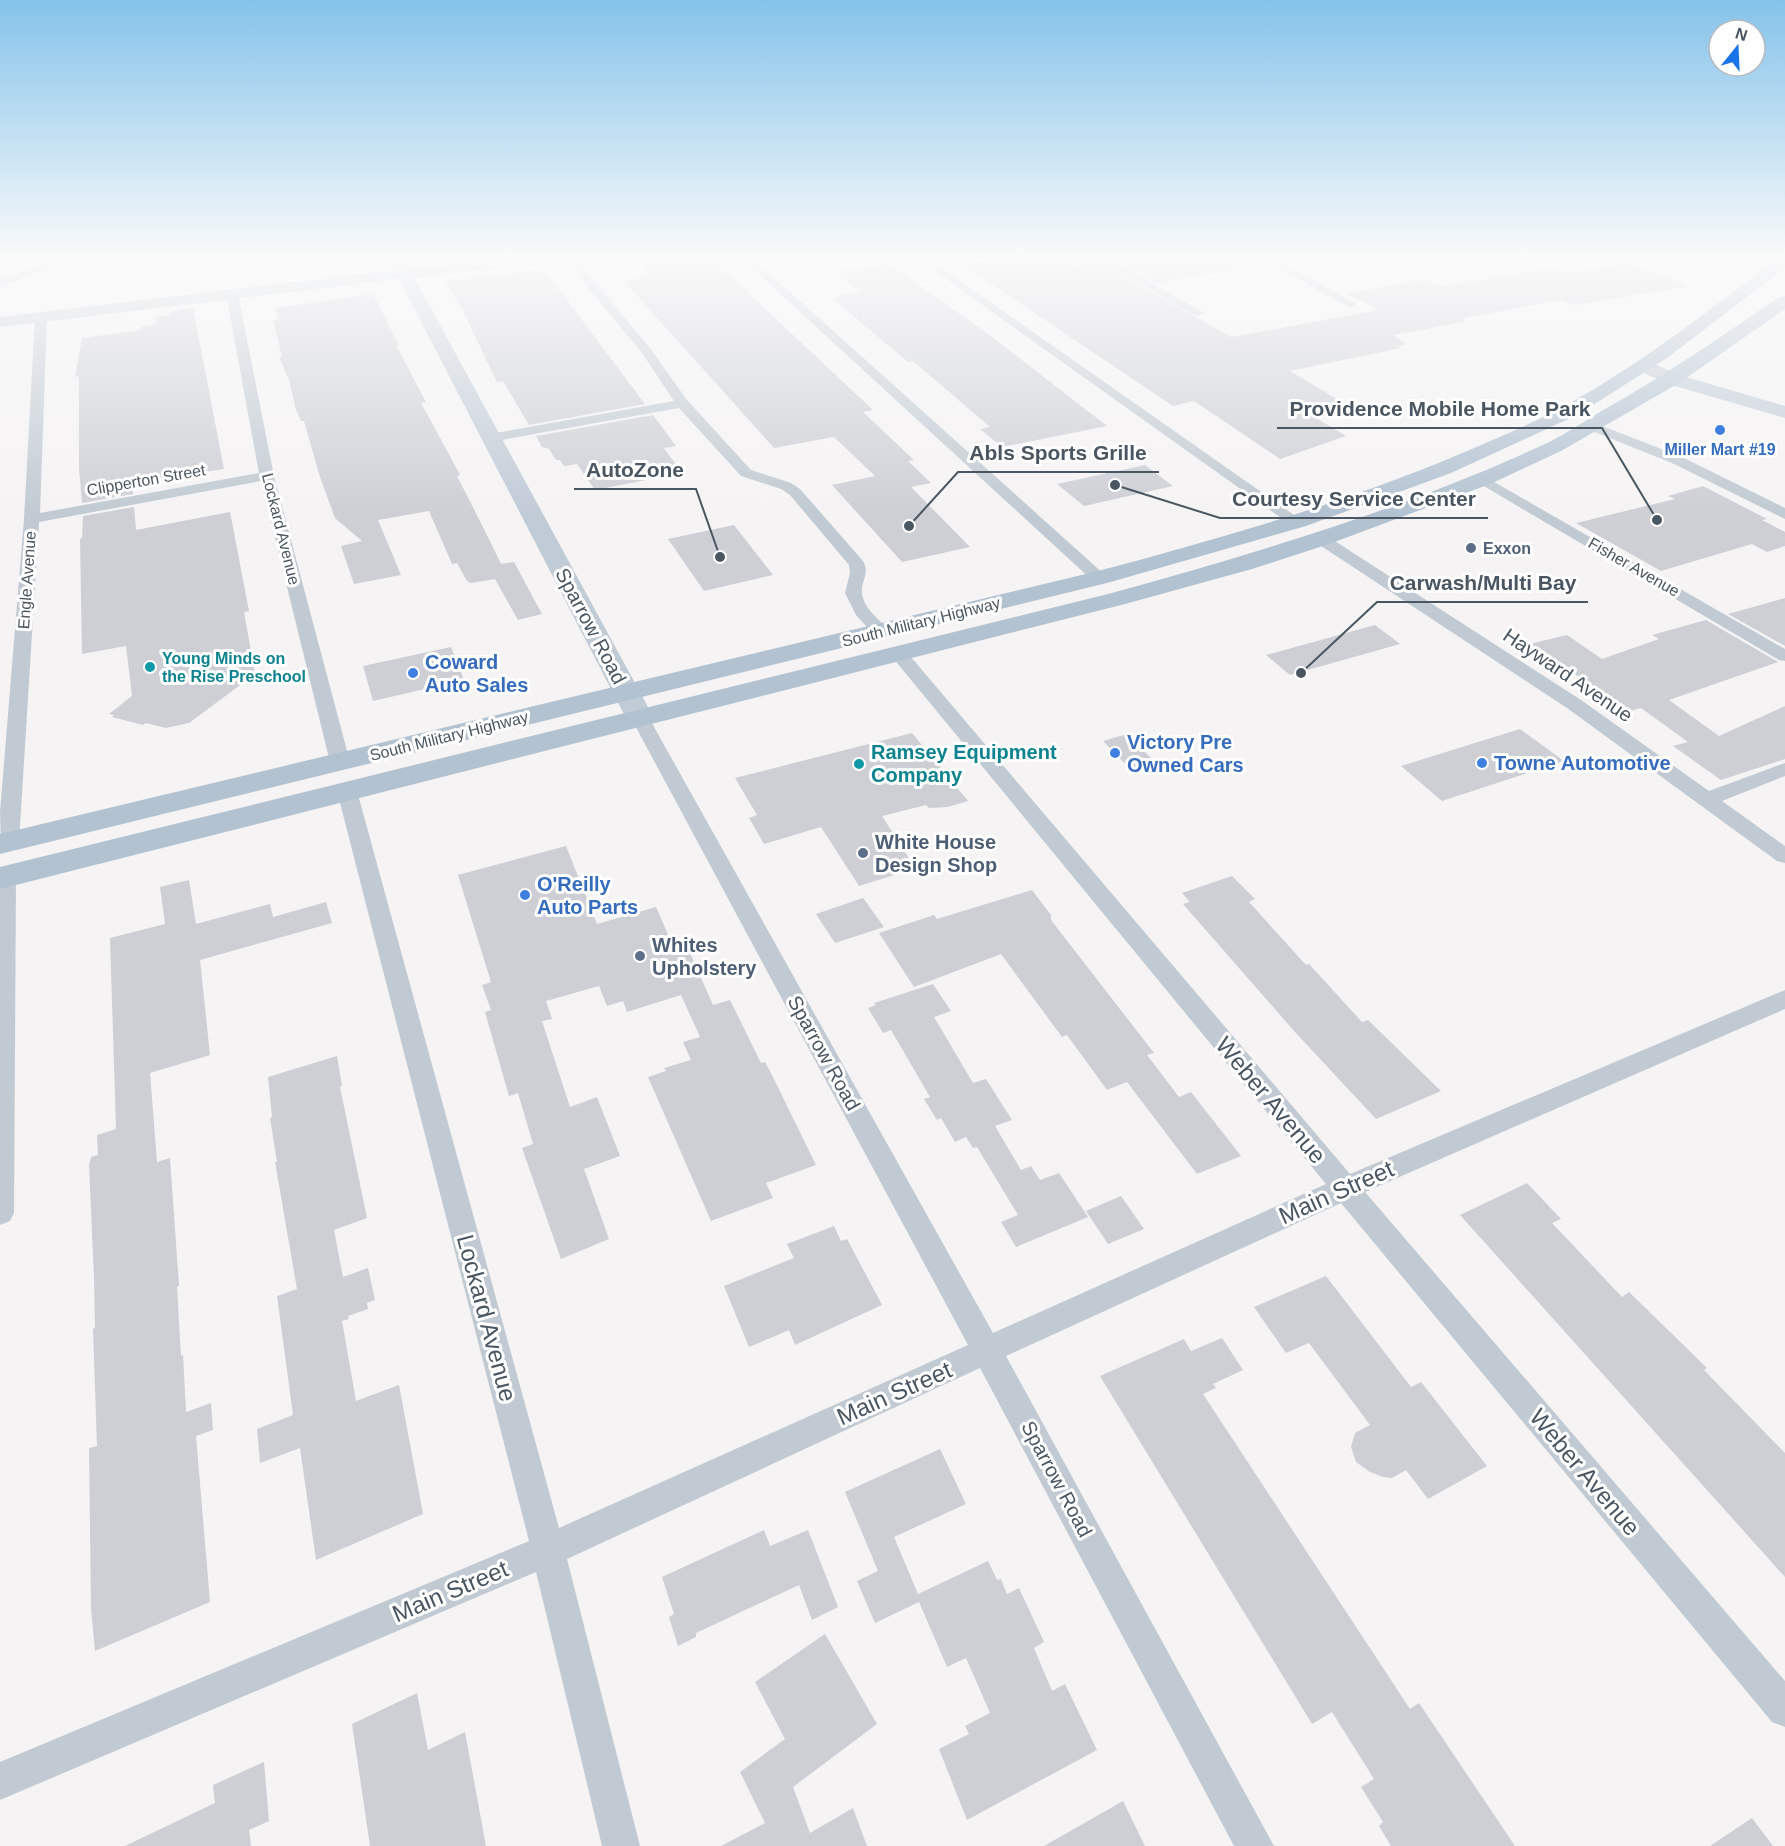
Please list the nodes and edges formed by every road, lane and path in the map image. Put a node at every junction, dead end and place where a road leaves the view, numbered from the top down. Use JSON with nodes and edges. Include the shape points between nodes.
{"nodes":[{"id":1,"x":40,"y":343,"type":"edge"},
{"id":2,"x":241,"y":343,"type":"edge"},
{"id":3,"x":442,"y":343,"type":"edge"},
{"id":4,"x":640,"y":343,"type":"edge"},
{"id":5,"x":840,"y":343,"type":"edge"},
{"id":6,"x":1042,"y":343,"type":"edge"},
{"id":7,"x":1675,"y":343,"type":"edge"},
{"id":8,"x":1724,"y":343,"type":"edge"},
{"id":9,"x":1645,"y":366,"type":"junction"},
{"id":10,"x":1672,"y":379,"type":"junction"},
{"id":11,"x":681,"y":403,"type":"junction"},
{"id":12,"x":1785,"y":412,"type":"edge"},
{"id":13,"x":1592,"y":426,"type":"junction"},
{"id":14,"x":490,"y":438,"type":"junction"},
{"id":15,"x":267,"y":476,"type":"junction"},
{"id":16,"x":1482,"y":479,"type":"junction"},
{"id":17,"x":1785,"y":514,"type":"edge"},
{"id":18,"x":32,"y":519,"type":"junction"},
{"id":19,"x":1296,"y":522,"type":"junction"},
{"id":20,"x":1321,"y":539,"type":"junction"},
{"id":21,"x":1099,"y":578,"type":"junction"},
{"id":22,"x":881,"y":632,"type":"junction"},
{"id":23,"x":899,"y":654,"type":"junction"},
{"id":24,"x":1785,"y":656,"type":"edge"},
{"id":25,"x":627,"y":693,"type":"junction"},
{"id":26,"x":640,"y":718,"type":"junction"},
{"id":27,"x":1785,"y":769,"type":"edge"},
{"id":28,"x":343,"y":777,"type":"junction"},
{"id":29,"x":1708,"y":799,"type":"junction"},
{"id":30,"x":4,"y":843,"type":"edge"},
{"id":31,"x":1785,"y":856,"type":"edge"},
{"id":32,"x":2,"y":877,"type":"edge"},
{"id":33,"x":1785,"y":999,"type":"edge"},
{"id":34,"x":1345,"y":1188,"type":"junction"},
{"id":35,"x":0,"y":1213,"type":"edge"},
{"id":36,"x":987,"y":1351,"type":"junction"},
{"id":37,"x":548,"y":1550,"type":"junction"},
{"id":38,"x":1785,"y":1709,"type":"edge"},
{"id":39,"x":0,"y":1781,"type":"edge"},
{"id":40,"x":621,"y":1846,"type":"edge"},
{"id":41,"x":1255,"y":1846,"type":"edge"}],
"edges":[{"from":1,"to":18,"type":"street","name":"Engle Avenue"},
{"from":2,"to":15,"type":"street","name":"Lockard Avenue"},
{"from":3,"to":14,"type":"main road","name":"Sparrow Road"},
{"from":4,"to":11,"type":"street"},
{"from":5,"to":21,"type":"street"},
{"from":6,"to":19,"type":"street"},
{"from":7,"to":9,"type":"main road","name":"South Military Highway"},
{"from":8,"to":10,"type":"main road","name":"South Military Highway"},
{"from":9,"to":10,"type":"main road"},
{"from":9,"to":19,"type":"main road","name":"South Military Highway","via":[[1532,430],[1399,486]]},
{"from":10,"to":12,"type":"main road"},
{"from":10,"to":13,"type":"main road","name":"South Military Highway"},
{"from":11,"to":14,"type":"street"},
{"from":11,"to":22,"type":"street","via":[[746,473],[795,492],[857,564],[859,578],[854,596]]},
{"from":13,"to":16,"type":"main road","name":"South Military Highway"},
{"from":13,"to":17,"type":"street","via":[[1685,464]]},
{"from":14,"to":25,"type":"main road","name":"Sparrow Road"},
{"from":15,"to":18,"type":"street","name":"Clipperton Street"},
{"from":15,"to":28,"type":"street","name":"Lockard Avenue"},
{"from":16,"to":20,"type":"main road","name":"South Military Highway"},
{"from":16,"to":24,"type":"street","name":"Fisher Avenue"},
{"from":18,"to":30,"type":"street","name":"Engle Avenue"},
{"from":19,"to":21,"type":"main road","name":"South Military Highway"},
{"from":20,"to":23,"type":"main road","name":"South Military Highway","via":[[1166,586]]},
{"from":20,"to":29,"type":"street","name":"Hayward Avenue","via":[[1574,704]]},
{"from":21,"to":22,"type":"main road","name":"South Military Highway"},
{"from":22,"to":25,"type":"main road","name":"South Military Highway"},
{"from":23,"to":26,"type":"main road","name":"South Military Highway"},
{"from":23,"to":34,"type":"street","name":"Weber Avenue"},
{"from":25,"to":26,"type":"main road","name":"Sparrow Road"},
{"from":25,"to":28,"type":"main road","name":"South Military Highway"},
{"from":26,"to":28,"type":"main road","name":"South Military Highway"},
{"from":26,"to":36,"type":"street","name":"Sparrow Road"},
{"from":27,"to":29,"type":"street"},
{"from":28,"to":30,"type":"main road","name":"South Military Highway"},
{"from":28,"to":32,"type":"main road","name":"South Military Highway"},
{"from":28,"to":37,"type":"street","name":"Lockard Avenue"},
{"from":29,"to":31,"type":"street","name":"Hayward Avenue"},
{"from":32,"to":35,"type":"street"},
{"from":33,"to":34,"type":"street","name":"Main Street"},
{"from":34,"to":36,"type":"street","name":"Main Street"},
{"from":34,"to":38,"type":"street","name":"Weber Avenue"},
{"from":36,"to":37,"type":"street","name":"Main Street"},
{"from":36,"to":41,"type":"street","name":"Sparrow Road"},
{"from":37,"to":39,"type":"street","name":"Main Street"},
{"from":37,"to":40,"type":"street","name":"Lockard Avenue"}]}
